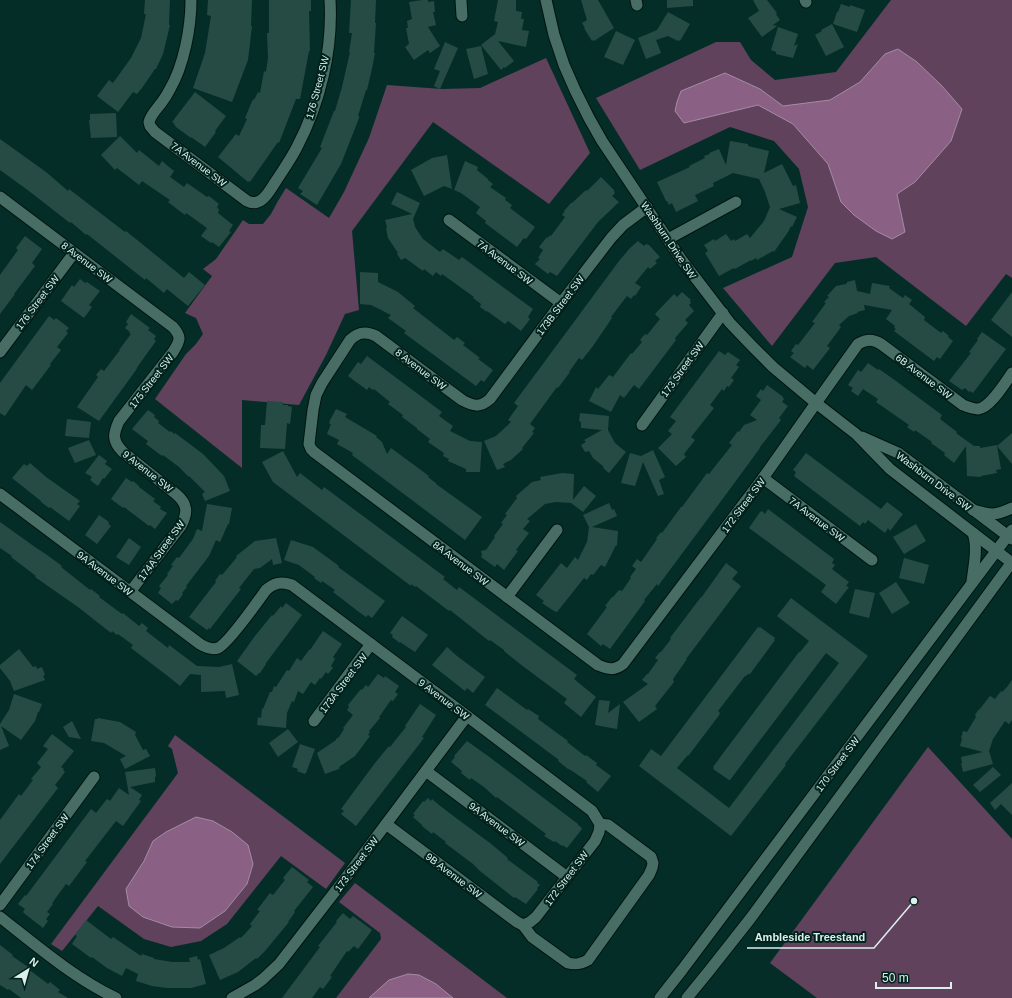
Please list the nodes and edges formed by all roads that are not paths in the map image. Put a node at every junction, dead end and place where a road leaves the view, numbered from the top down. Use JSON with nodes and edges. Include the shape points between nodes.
{"nodes":[{"id":1,"x":191,"y":0,"type":"edge"},
{"id":2,"x":330,"y":0,"type":"edge"},
{"id":3,"x":461,"y":0,"type":"edge"},
{"id":4,"x":546,"y":0,"type":"edge"},
{"id":5,"x":462,"y":16,"type":"dead end"},
{"id":6,"x":0,"y":197,"type":"edge"},
{"id":7,"x":736,"y":202,"type":"dead end"},
{"id":8,"x":252,"y":203,"type":"joint"},
{"id":9,"x":646,"y":207,"type":"junction"},
{"id":10,"x":449,"y":220,"type":"dead end"},
{"id":11,"x":668,"y":239,"type":"junction"},
{"id":12,"x":74,"y":253,"type":"junction"},
{"id":13,"x":561,"y":304,"type":"junction"},
{"id":14,"x":723,"y":313,"type":"junction"},
{"id":15,"x":174,"y":327,"type":"joint"},
{"id":16,"x":869,"y":340,"type":"joint"},
{"id":17,"x":0,"y":352,"type":"edge"},
{"id":18,"x":1012,"y":373,"type":"edge"},
{"id":19,"x":816,"y":403,"type":"junction"},
{"id":20,"x":478,"y":406,"type":"joint"},
{"id":21,"x":642,"y":425,"type":"dead end"},
{"id":22,"x":856,"y":434,"type":"junction"},
{"id":23,"x":115,"y":435,"type":"joint"},
{"id":24,"x":311,"y":449,"type":"joint"},
{"id":25,"x":763,"y":478,"type":"junction"},
{"id":26,"x":0,"y":494,"type":"edge"},
{"id":27,"x":185,"y":505,"type":"joint"},
{"id":28,"x":1012,"y":508,"type":"edge"},
{"id":29,"x":973,"y":510,"type":"junction"},
{"id":30,"x":557,"y":530,"type":"dead end"},
{"id":31,"x":973,"y":532,"type":"junction"},
{"id":32,"x":1010,"y":535,"type":"edge"},
{"id":33,"x":996,"y":550,"type":"junction"},
{"id":34,"x":872,"y":560,"type":"dead end"},
{"id":35,"x":1012,"y":563,"type":"edge"},
{"id":36,"x":971,"y":583,"type":"junction"},
{"id":37,"x":130,"y":592,"type":"junction"},
{"id":38,"x":507,"y":597,"type":"junction"},
{"id":39,"x":371,"y":644,"type":"junction"},
{"id":40,"x":212,"y":648,"type":"joint"},
{"id":41,"x":614,"y":669,"type":"joint"},
{"id":42,"x":466,"y":716,"type":"junction"},
{"id":43,"x":314,"y":721,"type":"dead end"},
{"id":44,"x":426,"y":771,"type":"junction"},
{"id":45,"x":94,"y":777,"type":"dead end"},
{"id":46,"x":386,"y":824,"type":"junction"},
{"id":47,"x":600,"y":824,"type":"junction"},
{"id":48,"x":567,"y":877,"type":"junction"},
{"id":49,"x":0,"y":904,"type":"edge"},
{"id":50,"x":0,"y":917,"type":"edge"},
{"id":51,"x":523,"y":924,"type":"junction"},
{"id":52,"x":116,"y":998,"type":"edge"},
{"id":53,"x":232,"y":998,"type":"edge"},
{"id":54,"x":660,"y":998,"type":"edge"},
{"id":55,"x":687,"y":998,"type":"edge"}],
"edges":[{"from":1,"to":8,"type":"street","name":"7A Avenue SW","via":[[182,63],[172,87],[153,113],[150,126]]},
{"from":2,"to":8,"type":"street","name":"176 Street SW","via":[[327,55],[306,128],[270,191],[260,202]]},
{"from":3,"to":5,"type":"street"},
{"from":4,"to":9,"type":"street","name":"Washburn Drive SW","via":[[564,65],[575,90],[602,141]]},
{"from":6,"to":12,"type":"street","name":"8 Avenue SW"},
{"from":7,"to":11,"type":"street"},
{"from":9,"to":11,"type":"street","name":"Washburn Drive SW"},
{"from":9,"to":13,"type":"street","name":"173B Street SW","via":[[611,238]]},
{"from":10,"to":13,"type":"street","name":"7A Avenue SW"},
{"from":11,"to":14,"type":"street","name":"Washburn Drive SW"},
{"from":12,"to":15,"type":"street","name":"8 Avenue SW"},
{"from":12,"to":17,"type":"street","name":"176 Street SW"},
{"from":13,"to":20,"type":"street","name":"173B Street SW","via":[[490,399]]},
{"from":14,"to":19,"type":"street","name":"Washburn Drive SW","via":[[753,347]]},
{"from":14,"to":21,"type":"street","name":"173 Street SW"},
{"from":15,"to":23,"type":"street","name":"175 Street SW","via":[[179,334],[178,345],[120,421]]},
{"from":16,"to":18,"type":"street","name":"6B Avenue SW","via":[[881,344],[963,405],[976,409],[981,409],[990,402]]},
{"from":16,"to":19,"type":"street","name":"172 Street SW","via":[[858,344]]},
{"from":19,"to":22,"type":"street","name":"Washburn Drive SW"},
{"from":19,"to":25,"type":"street","name":"172 Street SW"},
{"from":20,"to":24,"type":"street","name":"8 Avenue SW","via":[[462,400],[376,336],[358,333],[350,340],[316,395],[309,437]]},
{"from":22,"to":29,"type":"street","name":"Washburn Drive SW","via":[[898,453]]},
{"from":22,"to":31,"type":"street","name":"Washburn Drive SW","via":[[890,469]]},
{"from":23,"to":27,"type":"street","name":"9 Avenue SW","via":[[115,442],[122,452],[182,499]]},
{"from":24,"to":38,"type":"street","name":"8A Avenue SW"},
{"from":25,"to":34,"type":"street","name":"7A Avenue SW"},
{"from":25,"to":41,"type":"street","name":"172 Street SW","via":[[623,664]]},
{"from":26,"to":37,"type":"street","name":"9A Avenue SW"},
{"from":27,"to":37,"type":"street","name":"174A Street SW","via":[[185,518],[181,526]]},
{"from":28,"to":29,"type":"street","via":[[990,515]]},
{"from":29,"to":32,"type":"street","name":"Washburn Drive SW"},
{"from":30,"to":38,"type":"street"},
{"from":31,"to":33,"type":"street","name":"Washburn Drive SW"},
{"from":31,"to":36,"type":"street","via":[[975,555]]},
{"from":32,"to":33,"type":"street","name":"170 Street SW"},
{"from":33,"to":35,"type":"street","name":"Washburn Drive SW"},
{"from":33,"to":36,"type":"street","name":"170 Street SW"},
{"from":35,"to":55,"type":"street","via":[[750,919]]},
{"from":36,"to":54,"type":"street","name":"170 Street SW"},
{"from":37,"to":40,"type":"street","name":"9A Avenue SW","via":[[200,644]]},
{"from":38,"to":41,"type":"street","name":"8A Avenue SW","via":[[598,665]]},
{"from":39,"to":40,"type":"street","name":"9 Avenue SW","via":[[297,588],[282,583],[270,586],[227,641],[217,648]]},
{"from":39,"to":42,"type":"street","name":"9 Avenue SW"},
{"from":39,"to":43,"type":"street","name":"173A Street SW"},
{"from":42,"to":44,"type":"street","name":"173 Street SW"},
{"from":42,"to":47,"type":"street","name":"9 Avenue SW","via":[[592,812]]},
{"from":44,"to":46,"type":"street","name":"173 Street SW"},
{"from":44,"to":48,"type":"street","name":"9A Avenue SW"},
{"from":45,"to":49,"type":"street","name":"174 Street SW"},
{"from":46,"to":51,"type":"street","name":"9B Avenue SW"},
{"from":46,"to":53,"type":"street","name":"173 Street SW","via":[[280,964],[255,985]]},
{"from":47,"to":48,"type":"street","name":"172 Street SW","via":[[594,841]]},
{"from":47,"to":51,"type":"street","via":[[608,825],[644,851],[653,863],[649,875],[588,960],[582,964],[568,963],[532,937]]},
{"from":48,"to":51,"type":"street","name":"172 Street SW","via":[[536,917]]},
{"from":50,"to":52,"type":"street","via":[[73,972]]}]}
